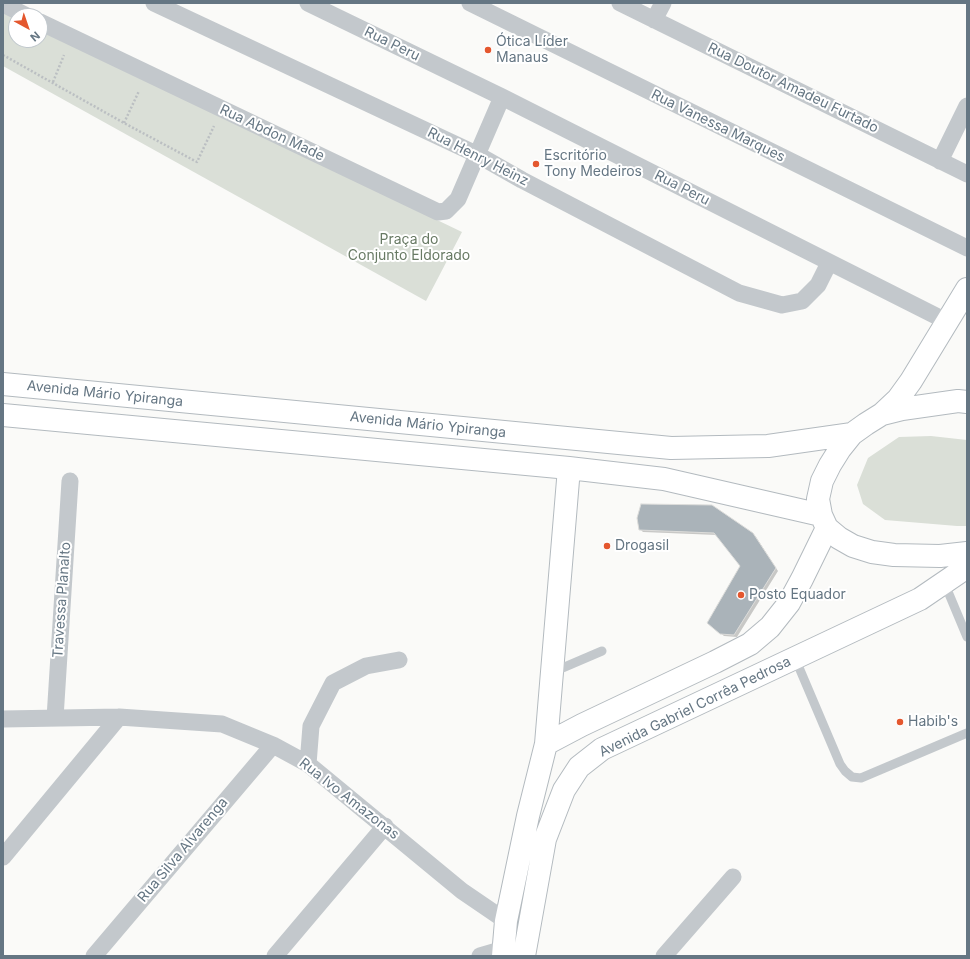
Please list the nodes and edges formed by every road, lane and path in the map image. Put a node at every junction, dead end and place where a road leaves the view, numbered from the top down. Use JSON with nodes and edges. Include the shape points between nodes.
{"nodes":[{"id":1,"x":154,"y":3,"type":"edge"},
{"id":2,"x":308,"y":3,"type":"edge"},
{"id":3,"x":470,"y":3,"type":"edge"},
{"id":4,"x":620,"y":3,"type":"edge"},
{"id":5,"x":663,"y":3,"type":"edge"},
{"id":6,"x":654,"y":20,"type":"junction"},
{"id":7,"x":48,"y":26,"type":"edge"},
{"id":8,"x":67,"y":48,"type":"dead end"},
{"id":9,"x":3,"y":55,"type":"edge"},
{"id":10,"x":53,"y":82,"type":"junction"},
{"id":11,"x":142,"y":86,"type":"dead end"},
{"id":12,"x":502,"y":97,"type":"junction"},
{"id":13,"x":967,"y":106,"type":"edge"},
{"id":14,"x":124,"y":123,"type":"junction"},
{"id":15,"x":215,"y":124,"type":"dead end"},
{"id":16,"x":478,"y":155,"type":"junction"},
{"id":17,"x":940,"y":161,"type":"junction"},
{"id":18,"x":967,"y":174,"type":"edge"},
{"id":19,"x":967,"y":248,"type":"edge"},
{"id":20,"x":829,"y":263,"type":"junction"},
{"id":21,"x":967,"y":289,"type":"edge"},
{"id":22,"x":948,"y":322,"type":"junction"},
{"id":23,"x":3,"y":384,"type":"edge"},
{"id":24,"x":967,"y":402,"type":"edge"},
{"id":25,"x":882,"y":414,"type":"junction"},
{"id":26,"x":3,"y":415,"type":"edge"},
{"id":27,"x":852,"y":434,"type":"junction"},
{"id":28,"x":569,"y":468,"type":"junction"},
{"id":29,"x":70,"y":481,"type":"dead end"},
{"id":30,"x":824,"y":521,"type":"junction"},
{"id":31,"x":967,"y":553,"type":"edge"},
{"id":32,"x":967,"y":567,"type":"edge"},
{"id":33,"x":944,"y":582,"type":"junction"},
{"id":34,"x":967,"y":637,"type":"edge"},
{"id":35,"x":602,"y":651,"type":"dead end"},
{"id":36,"x":795,"y":658,"type":"junction"},
{"id":37,"x":399,"y":660,"type":"dead end"},
{"id":38,"x":552,"y":673,"type":"junction"},
{"id":39,"x":119,"y":717,"type":"junction"},
{"id":40,"x":55,"y":718,"type":"junction"},
{"id":41,"x":3,"y":719,"type":"edge"},
{"id":42,"x":967,"y":733,"type":"edge"},
{"id":43,"x":546,"y":744,"type":"junction"},
{"id":44,"x":273,"y":745,"type":"junction"},
{"id":45,"x":308,"y":764,"type":"junction"},
{"id":46,"x":384,"y":826,"type":"junction"},
{"id":47,"x":3,"y":857,"type":"edge"},
{"id":48,"x":733,"y":878,"type":"dead end"},
{"id":49,"x":506,"y":921,"type":"junction"},
{"id":50,"x":516,"y":954,"type":"edge"},
{"id":51,"x":94,"y":956,"type":"edge"},
{"id":52,"x":274,"y":956,"type":"edge"},
{"id":53,"x":480,"y":956,"type":"edge"},
{"id":54,"x":664,"y":956,"type":"edge"}],
"edges":[{"from":1,"to":16,"type":"street","name":"Rua Henry Heinz"},
{"from":2,"to":12,"type":"street","name":"Rua Peru"},
{"from":3,"to":19,"type":"street","name":"Rua Vanessa Marques"},
{"from":4,"to":6,"type":"street","name":"Rua Doutor Amadeu Furtado"},
{"from":5,"to":6,"type":"street"},
{"from":6,"to":17,"type":"street","name":"Rua Doutor Amadeu Furtado"},
{"from":7,"to":16,"type":"street","name":"Rua Abdon Made","via":[[438,212],[446,211],[458,199]]},
{"from":8,"to":10,"type":"path"},
{"from":9,"to":10,"type":"path"},
{"from":10,"to":14,"type":"path"},
{"from":11,"to":14,"type":"path"},
{"from":12,"to":16,"type":"street","name":"Rua Abdon Made"},
{"from":12,"to":20,"type":"street","name":"Rua Peru"},
{"from":13,"to":17,"type":"street"},
{"from":14,"to":15,"type":"path","via":[[197,162]]},
{"from":16,"to":20,"type":"street","name":"Rua Henry Heinz","via":[[739,293],[782,305],[802,301],[818,285]]},
{"from":17,"to":18,"type":"street","name":"Rua Doutor Amadeu Furtado"},
{"from":20,"to":22,"type":"street","name":"Rua Peru"},
{"from":21,"to":22,"type":"main road"},
{"from":22,"to":25,"type":"main road","via":[[911,381],[898,399]]},
{"from":23,"to":27,"type":"main road","name":"Avenida Mário Ypiranga","via":[[671,448],[768,446]]},
{"from":24,"to":25,"type":"main road","via":[[920,406]]},
{"from":25,"to":27,"type":"main road"},
{"from":26,"to":28,"type":"main road","name":"Avenida Mário Ypiranga"},
{"from":27,"to":30,"type":"main road","via":[[840,449],[822,482],[818,499]]},
{"from":28,"to":30,"type":"main road","name":"Avenida Mário Ypiranga","via":[[664,479]]},
{"from":28,"to":38,"type":"main road"},
{"from":29,"to":40,"type":"street","name":"Travessa Planalto"},
{"from":30,"to":31,"type":"main road","via":[[839,538],[872,552],[917,556]]},
{"from":30,"to":43,"type":"main road","via":[[802,579],[789,603],[770,627],[750,644]]},
{"from":32,"to":33,"type":"main road","name":"Avenida Gabriel Corrêa Pedrosa"},
{"from":33,"to":34,"type":"lane"},
{"from":33,"to":36,"type":"main road","name":"Avenida Gabriel Corrêa Pedrosa","via":[[920,599]]},
{"from":35,"to":38,"type":"lane"},
{"from":36,"to":42,"type":"lane","via":[[840,764],[852,777],[861,778]]},
{"from":36,"to":50,"type":"main road","name":"Avenida Gabriel Corrêa Pedrosa","via":[[602,749],[579,767],[564,790],[545,839]]},
{"from":37,"to":45,"type":"street","via":[[366,666],[333,683],[311,726]]},
{"from":38,"to":43,"type":"main road"},
{"from":39,"to":40,"type":"street","name":"Rua Ivo Amazonas"},
{"from":39,"to":44,"type":"street","name":"Rua Ivo Amazonas","via":[[222,724]]},
{"from":39,"to":47,"type":"street"},
{"from":40,"to":41,"type":"street","name":"Rua Ivo Amazonas"},
{"from":43,"to":49,"type":"main road"},
{"from":44,"to":45,"type":"street","name":"Rua Ivo Amazonas"},
{"from":44,"to":51,"type":"street","name":"Rua Silva Alvarenga"},
{"from":45,"to":46,"type":"street","name":"Rua Ivo Amazonas"},
{"from":46,"to":49,"type":"street","name":"Rua Ivo Amazonas","via":[[462,891]]},
{"from":46,"to":52,"type":"street"},
{"from":48,"to":54,"type":"street"},
{"from":49,"to":50,"type":"main road"},
{"from":50,"to":53,"type":"street"}]}
